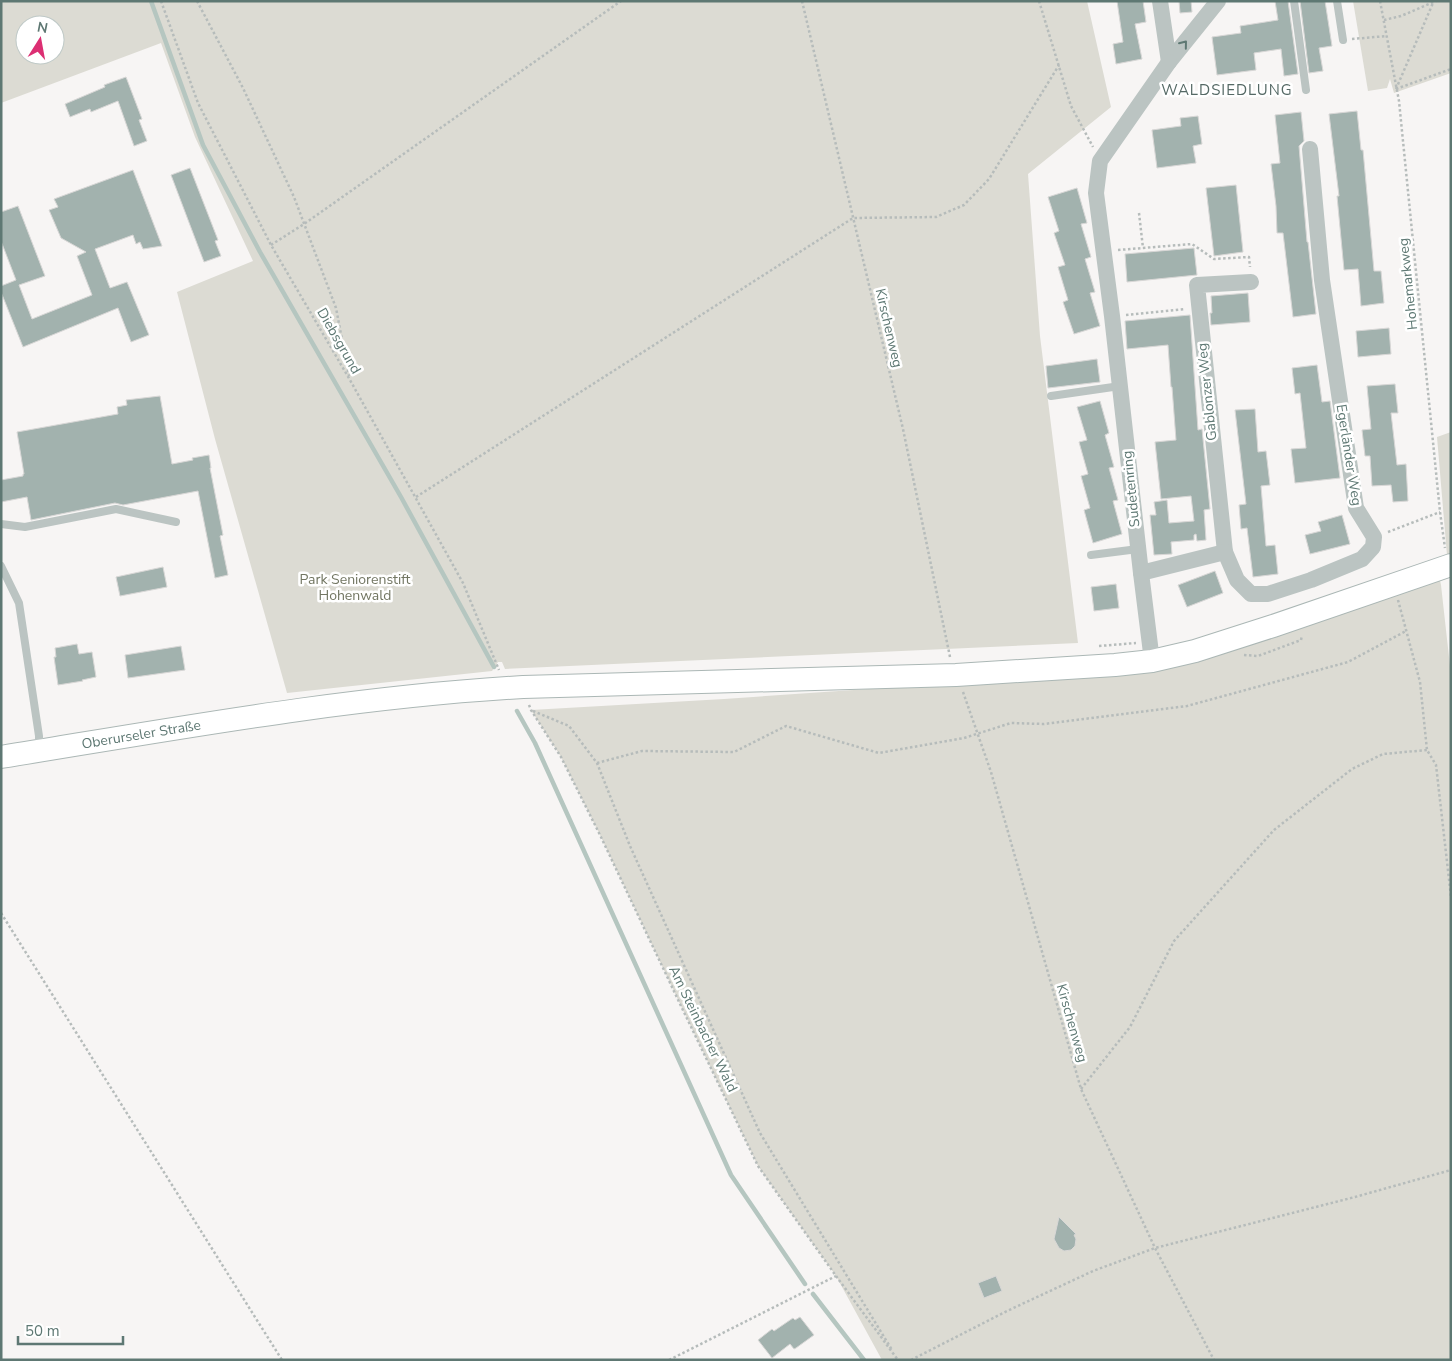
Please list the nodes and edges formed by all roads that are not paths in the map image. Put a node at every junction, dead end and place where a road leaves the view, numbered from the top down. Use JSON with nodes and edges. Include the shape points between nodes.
{"nodes":[{"id":1,"x":1160,"y":1,"type":"edge"},
{"id":2,"x":1218,"y":1,"type":"edge"},
{"id":3,"x":1294,"y":1,"type":"edge"},
{"id":4,"x":1337,"y":1,"type":"edge"},
{"id":5,"x":1342,"y":40,"type":"road end"},
{"id":6,"x":1169,"y":62,"type":"junction"},
{"id":7,"x":1306,"y":90,"type":"dead end"},
{"id":8,"x":1310,"y":149,"type":"dead end"},
{"id":9,"x":1251,"y":282,"type":"road end"},
{"id":10,"x":1120,"y":386,"type":"junction"},
{"id":11,"x":1051,"y":396,"type":"dead end"},
{"id":12,"x":176,"y":522,"type":"dead end"},
{"id":13,"x":1,"y":524,"type":"edge"},
{"id":14,"x":1138,"y":549,"type":"junction"},
{"id":15,"x":1225,"y":552,"type":"junction"},
{"id":16,"x":1091,"y":555,"type":"dead end"},
{"id":17,"x":1,"y":566,"type":"edge"},
{"id":18,"x":1449,"y":566,"type":"edge"},
{"id":19,"x":1140,"y":573,"type":"junction"},
{"id":20,"x":1152,"y":661,"type":"junction"},
{"id":21,"x":39,"y":750,"type":"junction"},
{"id":22,"x":1,"y":756,"type":"edge"}],
"edges":[{"from":1,"to":6,"type":"street"},
{"from":6,"to":2,"type":"street","name":"Sudetenring","one_way":true},
{"from":3,"to":7,"type":"lane"},
{"from":4,"to":5,"type":"lane"},
{"from":6,"to":10,"type":"street","name":"Sudetenring","via":[[1100,161],[1096,193]]},
{"from":8,"to":15,"type":"street","name":"Egerländer Weg","via":[[1322,280],[1356,508],[1374,537],[1372,547],[1362,559],[1268,594],[1250,594],[1237,580]]},
{"from":9,"to":15,"type":"street","name":"Gablonzer Weg","via":[[1197,285]]},
{"from":10,"to":11,"type":"lane"},
{"from":10,"to":14,"type":"street","name":"Sudetenring"},
{"from":12,"to":13,"type":"lane","via":[[116,509],[24,527]]},
{"from":14,"to":16,"type":"lane"},
{"from":14,"to":19,"type":"street","name":"Sudetenring"},
{"from":15,"to":19,"type":"street"},
{"from":17,"to":21,"type":"lane","via":[[19,603]]},
{"from":18,"to":20,"type":"main road","name":"Oberurseler Straße","via":[[1195,651]]},
{"from":19,"to":20,"type":"street","name":"Sudetenring"},
{"from":20,"to":21,"type":"main road","name":"Oberurseler Straße","via":[[514,688],[388,698]]},
{"from":21,"to":22,"type":"main road","name":"Oberurseler Straße"}]}
